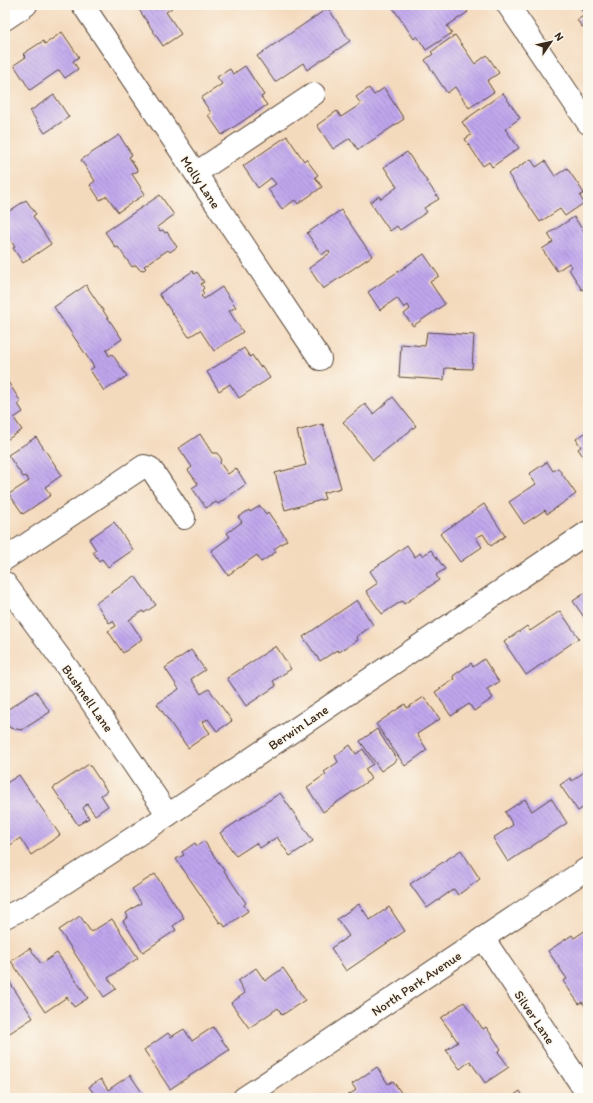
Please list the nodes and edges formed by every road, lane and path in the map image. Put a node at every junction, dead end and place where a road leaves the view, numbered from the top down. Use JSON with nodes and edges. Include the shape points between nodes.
{"nodes":[{"id":1,"x":26,"y":5,"type":"edge"},
{"id":2,"x":82,"y":5,"type":"edge"},
{"id":3,"x":508,"y":5,"type":"edge"},
{"id":4,"x":5,"y":19,"type":"edge"},
{"id":5,"x":314,"y":94,"type":"dead end"},
{"id":6,"x":588,"y":123,"type":"edge"},
{"id":7,"x":196,"y":173,"type":"junction"},
{"id":8,"x":320,"y":359,"type":"dead end"},
{"id":9,"x":184,"y":518,"type":"dead end"},
{"id":10,"x":588,"y":532,"type":"edge"},
{"id":11,"x":5,"y":559,"type":"edge"},
{"id":12,"x":5,"y":583,"type":"edge"},
{"id":13,"x":168,"y":815,"type":"junction"},
{"id":14,"x":588,"y":868,"type":"edge"},
{"id":15,"x":5,"y":917,"type":"edge"},
{"id":16,"x":483,"y":938,"type":"junction"},
{"id":17,"x":588,"y":1095,"type":"edge"},
{"id":18,"x":244,"y":1098,"type":"edge"}],
"edges":[{"from":1,"to":4,"type":"street"},
{"from":2,"to":7,"type":"street","name":"Molly Lane"},
{"from":3,"to":6,"type":"street"},
{"from":5,"to":7,"type":"street"},
{"from":7,"to":8,"type":"street","name":"Molly Lane"},
{"from":9,"to":11,"type":"street","via":[[154,472],[144,466]]},
{"from":10,"to":13,"type":"street","name":"Berwin Lane"},
{"from":12,"to":13,"type":"street","name":"Bushnell Lane","via":[[78,682]]},
{"from":13,"to":15,"type":"street","name":"Berwin Lane","via":[[49,893]]},
{"from":14,"to":16,"type":"street","name":"North Park Avenue"},
{"from":16,"to":17,"type":"street","name":"Silver Lane"},
{"from":16,"to":18,"type":"street","name":"North Park Avenue"}]}
